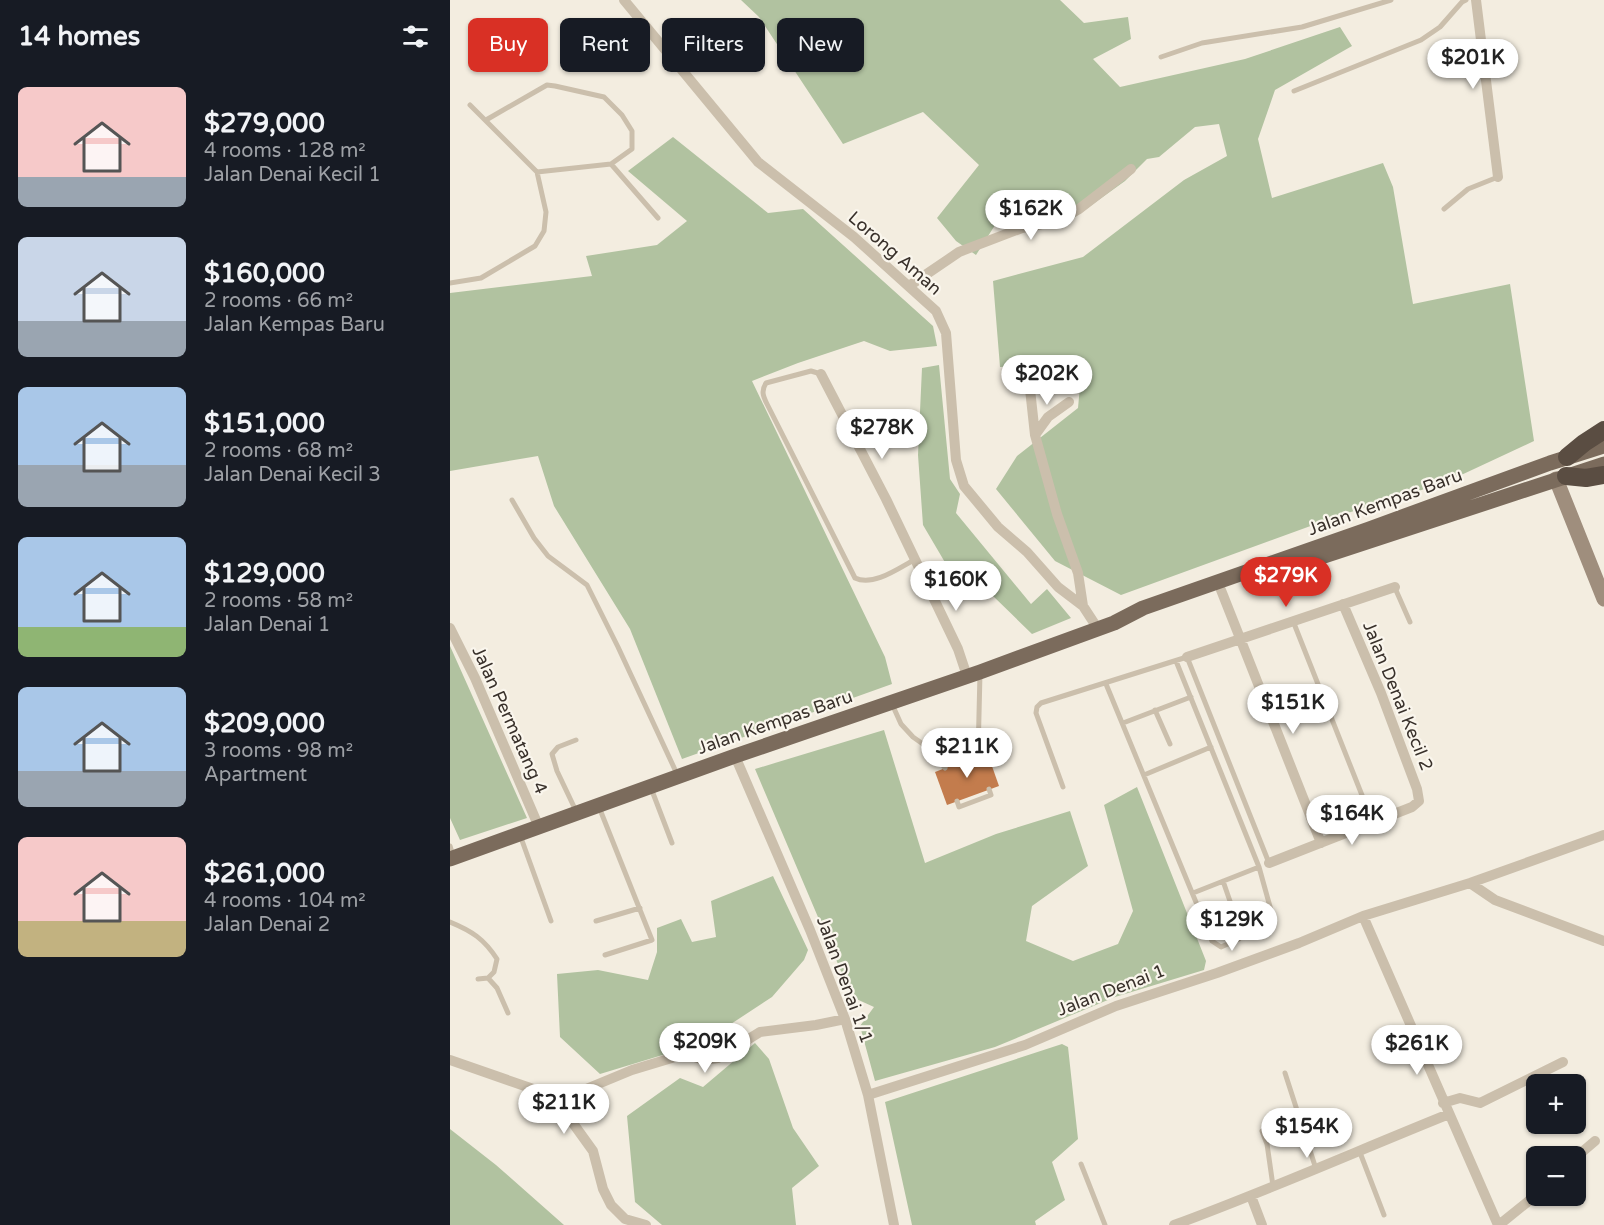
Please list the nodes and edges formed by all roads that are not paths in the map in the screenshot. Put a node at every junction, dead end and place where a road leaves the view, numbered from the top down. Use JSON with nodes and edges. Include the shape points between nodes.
{"nodes":[{"id":1,"x":624,"y":0,"type":"edge"},
{"id":2,"x":1391,"y":0,"type":"edge"},
{"id":3,"x":1466,"y":0,"type":"edge"},
{"id":4,"x":1476,"y":0,"type":"edge"},
{"id":5,"x":1161,"y":57,"type":"dead end"},
{"id":6,"x":1294,"y":91,"type":"dead end"},
{"id":7,"x":470,"y":105,"type":"dead end"},
{"id":8,"x":486,"y":120,"type":"junction"},
{"id":9,"x":611,"y":164,"type":"junction"},
{"id":10,"x":1131,"y":169,"type":"dead end"},
{"id":11,"x":537,"y":172,"type":"junction"},
{"id":12,"x":1498,"y":177,"type":"joint"},
{"id":13,"x":1444,"y":209,"type":"dead end"},
{"id":14,"x":658,"y":218,"type":"dead end"},
{"id":15,"x":450,"y":283,"type":"edge"},
{"id":16,"x":909,"y":286,"type":"junction"},
{"id":17,"x":821,"y":374,"type":"joint"},
{"id":18,"x":1029,"y":380,"type":"dead end"},
{"id":19,"x":1069,"y":402,"type":"dead end"},
{"id":20,"x":1604,"y":430,"type":"edge"},
{"id":21,"x":1035,"y":435,"type":"junction"},
{"id":22,"x":1604,"y":446,"type":"edge"},
{"id":23,"x":1567,"y":457,"type":"junction"},
{"id":24,"x":1604,"y":464,"type":"edge"},
{"id":25,"x":1604,"y":475,"type":"edge"},
{"id":26,"x":1561,"y":477,"type":"junction"},
{"id":27,"x":512,"y":500,"type":"dead end"},
{"id":28,"x":914,"y":560,"type":"junction"},
{"id":29,"x":1395,"y":587,"type":"joint"},
{"id":30,"x":1221,"y":590,"type":"junction"},
{"id":31,"x":1604,"y":599,"type":"edge"},
{"id":32,"x":1343,"y":604,"type":"junction"},
{"id":33,"x":1083,"y":606,"type":"junction"},
{"id":34,"x":1293,"y":621,"type":"junction"},
{"id":35,"x":1410,"y":622,"type":"dead end"},
{"id":36,"x":1114,"y":623,"type":"junction"},
{"id":37,"x":450,"y":628,"type":"edge"},
{"id":38,"x":1098,"y":629,"type":"junction"},
{"id":39,"x":1239,"y":639,"type":"junction"},
{"id":40,"x":1181,"y":659,"type":"junction"},
{"id":41,"x":974,"y":674,"type":"junction"},
{"id":42,"x":1107,"y":684,"type":"junction"},
{"id":43,"x":1191,"y":697,"type":"junction"},
{"id":44,"x":892,"y":703,"type":"junction"},
{"id":45,"x":1155,"y":710,"type":"junction"},
{"id":46,"x":1122,"y":723,"type":"junction"},
{"id":47,"x":980,"y":730,"type":"junction"},
{"id":48,"x":576,"y":740,"type":"dead end"},
{"id":49,"x":1170,"y":744,"type":"dead end"},
{"id":50,"x":1211,"y":747,"type":"junction"},
{"id":51,"x":930,"y":749,"type":"junction"},
{"id":52,"x":735,"y":756,"type":"junction"},
{"id":53,"x":978,"y":756,"type":"dead end"},
{"id":54,"x":945,"y":768,"type":"dead end"},
{"id":55,"x":1144,"y":775,"type":"junction"},
{"id":56,"x":678,"y":776,"type":"junction"},
{"id":57,"x":650,"y":786,"type":"junction"},
{"id":58,"x":1063,"y":787,"type":"dead end"},
{"id":59,"x":989,"y":789,"type":"dead end"},
{"id":60,"x":957,"y":801,"type":"dead end"},
{"id":61,"x":598,"y":805,"type":"junction"},
{"id":62,"x":577,"y":813,"type":"junction"},
{"id":63,"x":1373,"y":823,"type":"junction"},
{"id":64,"x":538,"y":825,"type":"junction"},
{"id":65,"x":520,"y":832,"type":"junction"},
{"id":66,"x":1604,"y":835,"type":"edge"},
{"id":67,"x":672,"y":843,"type":"dead end"},
{"id":68,"x":1321,"y":843,"type":"junction"},
{"id":69,"x":451,"y":854,"type":"edge"},
{"id":70,"x":1264,"y":865,"type":"junction"},
{"id":71,"x":1223,"y":881,"type":"junction"},
{"id":72,"x":1470,"y":883,"type":"junction"},
{"id":73,"x":1193,"y":893,"type":"junction"},
{"id":74,"x":640,"y":908,"type":"junction"},
{"id":75,"x":1363,"y":916,"type":"junction"},
{"id":76,"x":551,"y":921,"type":"dead end"},
{"id":77,"x":597,"y":921,"type":"dead end"},
{"id":78,"x":1274,"y":921,"type":"dead end"},
{"id":79,"x":450,"y":922,"type":"edge"},
{"id":80,"x":1604,"y":941,"type":"edge"},
{"id":81,"x":605,"y":955,"type":"dead end"},
{"id":82,"x":488,"y":978,"type":"junction"},
{"id":83,"x":478,"y":979,"type":"dead end"},
{"id":84,"x":508,"y":1013,"type":"dead end"},
{"id":85,"x":845,"y":1019,"type":"junction"},
{"id":86,"x":450,"y":1060,"type":"edge"},
{"id":87,"x":1563,"y":1062,"type":"dead end"},
{"id":88,"x":1285,"y":1073,"type":"dead end"},
{"id":89,"x":868,"y":1095,"type":"junction"},
{"id":90,"x":557,"y":1101,"type":"junction"},
{"id":91,"x":1443,"y":1103,"type":"junction"},
{"id":92,"x":1449,"y":1114,"type":"junction"},
{"id":93,"x":1262,"y":1131,"type":"dead end"},
{"id":94,"x":1595,"y":1141,"type":"dead end"},
{"id":95,"x":1586,"y":1149,"type":"edge"},
{"id":96,"x":1359,"y":1150,"type":"junction"},
{"id":97,"x":1081,"y":1164,"type":"dead end"},
{"id":98,"x":1316,"y":1170,"type":"junction"},
{"id":99,"x":1273,"y":1188,"type":"junction"},
{"id":100,"x":1251,"y":1196,"type":"junction"},
{"id":101,"x":1526,"y":1204,"type":"edge"},
{"id":102,"x":1384,"y":1215,"type":"dead end"},
{"id":103,"x":646,"y":1225,"type":"edge"},
{"id":104,"x":894,"y":1225,"type":"edge"},
{"id":105,"x":1105,"y":1225,"type":"edge"},
{"id":106,"x":1174,"y":1225,"type":"edge"},
{"id":107,"x":1262,"y":1225,"type":"edge"},
{"id":108,"x":1498,"y":1225,"type":"edge"}],
"edges":[{"from":1,"to":16,"type":"street","name":"Lorong Aman","via":[[758,162]]},
{"from":2,"to":5,"type":"lane","via":[[1302,27],[1202,43]]},
{"from":3,"to":6,"type":"lane","via":[[1421,40]]},
{"from":4,"to":12,"type":"street"},
{"from":7,"to":8,"type":"lane"},
{"from":8,"to":9,"type":"lane","via":[[547,86],[604,97],[632,131],[632,149]]},
{"from":8,"to":11,"type":"lane"},
{"from":9,"to":11,"type":"lane"},
{"from":9,"to":14,"type":"lane"},
{"from":10,"to":16,"type":"street","via":[[1079,209],[1057,220],[969,247]]},
{"from":11,"to":15,"type":"lane","via":[[546,212],[544,231],[535,246],[481,278]]},
{"from":12,"to":13,"type":"lane","via":[[1468,189]]},
{"from":16,"to":33,"type":"street","name":"Lorong Aman","via":[[934,308],[945,329],[956,460],[964,486],[998,527],[1058,587]]},
{"from":17,"to":28,"type":"street"},
{"from":17,"to":28,"type":"lane","via":[[811,371],[766,383],[762,394],[855,578],[865,582]]},
{"from":18,"to":21,"type":"street"},
{"from":19,"to":21,"type":"street","via":[[1048,417]]},
{"from":20,"to":23,"type":"highway"},
{"from":21,"to":33,"type":"street","via":[[1078,573]]},
{"from":22,"to":23,"type":"main road","name":"Jalan Kempas Baru"},
{"from":23,"to":36,"type":"main road","name":"Jalan Kempas Baru","via":[[1143,608]]},
{"from":24,"to":26,"type":"main road","name":"Jalan Kempas Baru"},
{"from":25,"to":26,"type":"highway"},
{"from":26,"to":30,"type":"main road","name":"Jalan Kempas Baru"},
{"from":26,"to":31,"type":"street"},
{"from":27,"to":56,"type":"lane","via":[[548,556],[587,585]]},
{"from":28,"to":41,"type":"street"},
{"from":29,"to":32,"type":"street"},
{"from":29,"to":35,"type":"lane"},
{"from":30,"to":36,"type":"main road","name":"Jalan Kempas Baru","via":[[1145,617]]},
{"from":30,"to":39,"type":"street"},
{"from":32,"to":34,"type":"street"},
{"from":32,"to":63,"type":"street","name":"Jalan Denai Kecil 2","via":[[1418,789],[1419,801],[1412,807]]},
{"from":33,"to":38,"type":"street","name":"Lorong Aman"},
{"from":34,"to":39,"type":"street"},
{"from":34,"to":63,"type":"lane"},
{"from":36,"to":38,"type":"main road","name":"Jalan Kempas Baru"},
{"from":37,"to":64,"type":"street","name":"Jalan Permatang 4"},
{"from":38,"to":41,"type":"main road","name":"Jalan Kempas Baru"},
{"from":39,"to":40,"type":"street"},
{"from":39,"to":68,"type":"street"},
{"from":40,"to":42,"type":"lane"},
{"from":40,"to":43,"type":"lane"},
{"from":40,"to":70,"type":"lane"},
{"from":41,"to":44,"type":"main road","name":"Jalan Kempas Baru"},
{"from":41,"to":47,"type":"lane"},
{"from":42,"to":46,"type":"lane"},
{"from":42,"to":58,"type":"lane","via":[[1037,707]]},
{"from":43,"to":45,"type":"lane"},
{"from":43,"to":50,"type":"lane"},
{"from":44,"to":51,"type":"lane","via":[[901,724]]},
{"from":44,"to":52,"type":"main road","name":"Jalan Kempas Baru"},
{"from":45,"to":46,"type":"lane"},
{"from":45,"to":49,"type":"lane"},
{"from":46,"to":55,"type":"lane"},
{"from":47,"to":51,"type":"lane"},
{"from":47,"to":53,"type":"lane"},
{"from":48,"to":62,"type":"lane","via":[[558,747],[552,754]]},
{"from":50,"to":55,"type":"lane"},
{"from":50,"to":70,"type":"lane"},
{"from":51,"to":54,"type":"lane"},
{"from":52,"to":56,"type":"main road","name":"Jalan Kempas Baru"},
{"from":52,"to":85,"type":"street","name":"Jalan Denai 1/1"},
{"from":55,"to":73,"type":"lane"},
{"from":56,"to":57,"type":"main road","name":"Jalan Kempas Baru"},
{"from":57,"to":61,"type":"main road","name":"Jalan Kempas Baru"},
{"from":57,"to":67,"type":"lane"},
{"from":59,"to":60,"type":"lane","via":[[991,795],[959,807]]},
{"from":61,"to":62,"type":"main road","name":"Jalan Kempas Baru"},
{"from":61,"to":74,"type":"lane"},
{"from":62,"to":64,"type":"main road","name":"Jalan Kempas Baru"},
{"from":63,"to":68,"type":"street"},
{"from":64,"to":65,"type":"main road","name":"Jalan Kempas Baru"},
{"from":65,"to":69,"type":"main road","name":"Jalan Kempas Baru"},
{"from":65,"to":76,"type":"lane"},
{"from":66,"to":72,"type":"street","name":"Jalan Denai 1"},
{"from":68,"to":70,"type":"street"},
{"from":70,"to":71,"type":"lane"},
{"from":70,"to":78,"type":"lane"},
{"from":71,"to":73,"type":"lane"},
{"from":71,"to":73,"type":"lane","via":[[1241,930],[1236,941],[1214,944]]},
{"from":72,"to":75,"type":"street","name":"Jalan Denai 1"},
{"from":72,"to":80,"type":"street","via":[[1495,900]]},
{"from":74,"to":77,"type":"lane"},
{"from":74,"to":81,"type":"lane","via":[[652,940]]},
{"from":75,"to":89,"type":"street","name":"Jalan Denai 1","via":[[1116,1006],[1025,1045]]},
{"from":75,"to":91,"type":"street"},
{"from":79,"to":82,"type":"lane","via":[[469,929],[497,959]]},
{"from":82,"to":83,"type":"lane"},
{"from":82,"to":84,"type":"lane"},
{"from":85,"to":89,"type":"street","name":"Jalan Denai 1/1"},
{"from":85,"to":90,"type":"street","via":[[760,1032],[718,1058],[704,1060],[686,1054],[632,1070]]},
{"from":86,"to":90,"type":"street","via":[[542,1092]]},
{"from":87,"to":91,"type":"street","via":[[1480,1102],[1460,1098]]},
{"from":88,"to":98,"type":"lane"},
{"from":89,"to":104,"type":"street","name":"Jalan Denai 1/1"},
{"from":90,"to":103,"type":"street","via":[[592,1151],[611,1205],[625,1219]]},
{"from":91,"to":92,"type":"street"},
{"from":92,"to":96,"type":"street"},
{"from":92,"to":108,"type":"street"},
{"from":93,"to":99,"type":"lane"},
{"from":94,"to":95,"type":"street"},
{"from":96,"to":98,"type":"street"},
{"from":96,"to":102,"type":"lane"},
{"from":97,"to":105,"type":"lane"},
{"from":98,"to":99,"type":"street"},
{"from":99,"to":100,"type":"street"},
{"from":100,"to":106,"type":"street"},
{"from":100,"to":107,"type":"street"},
{"from":101,"to":108,"type":"street"}]}
